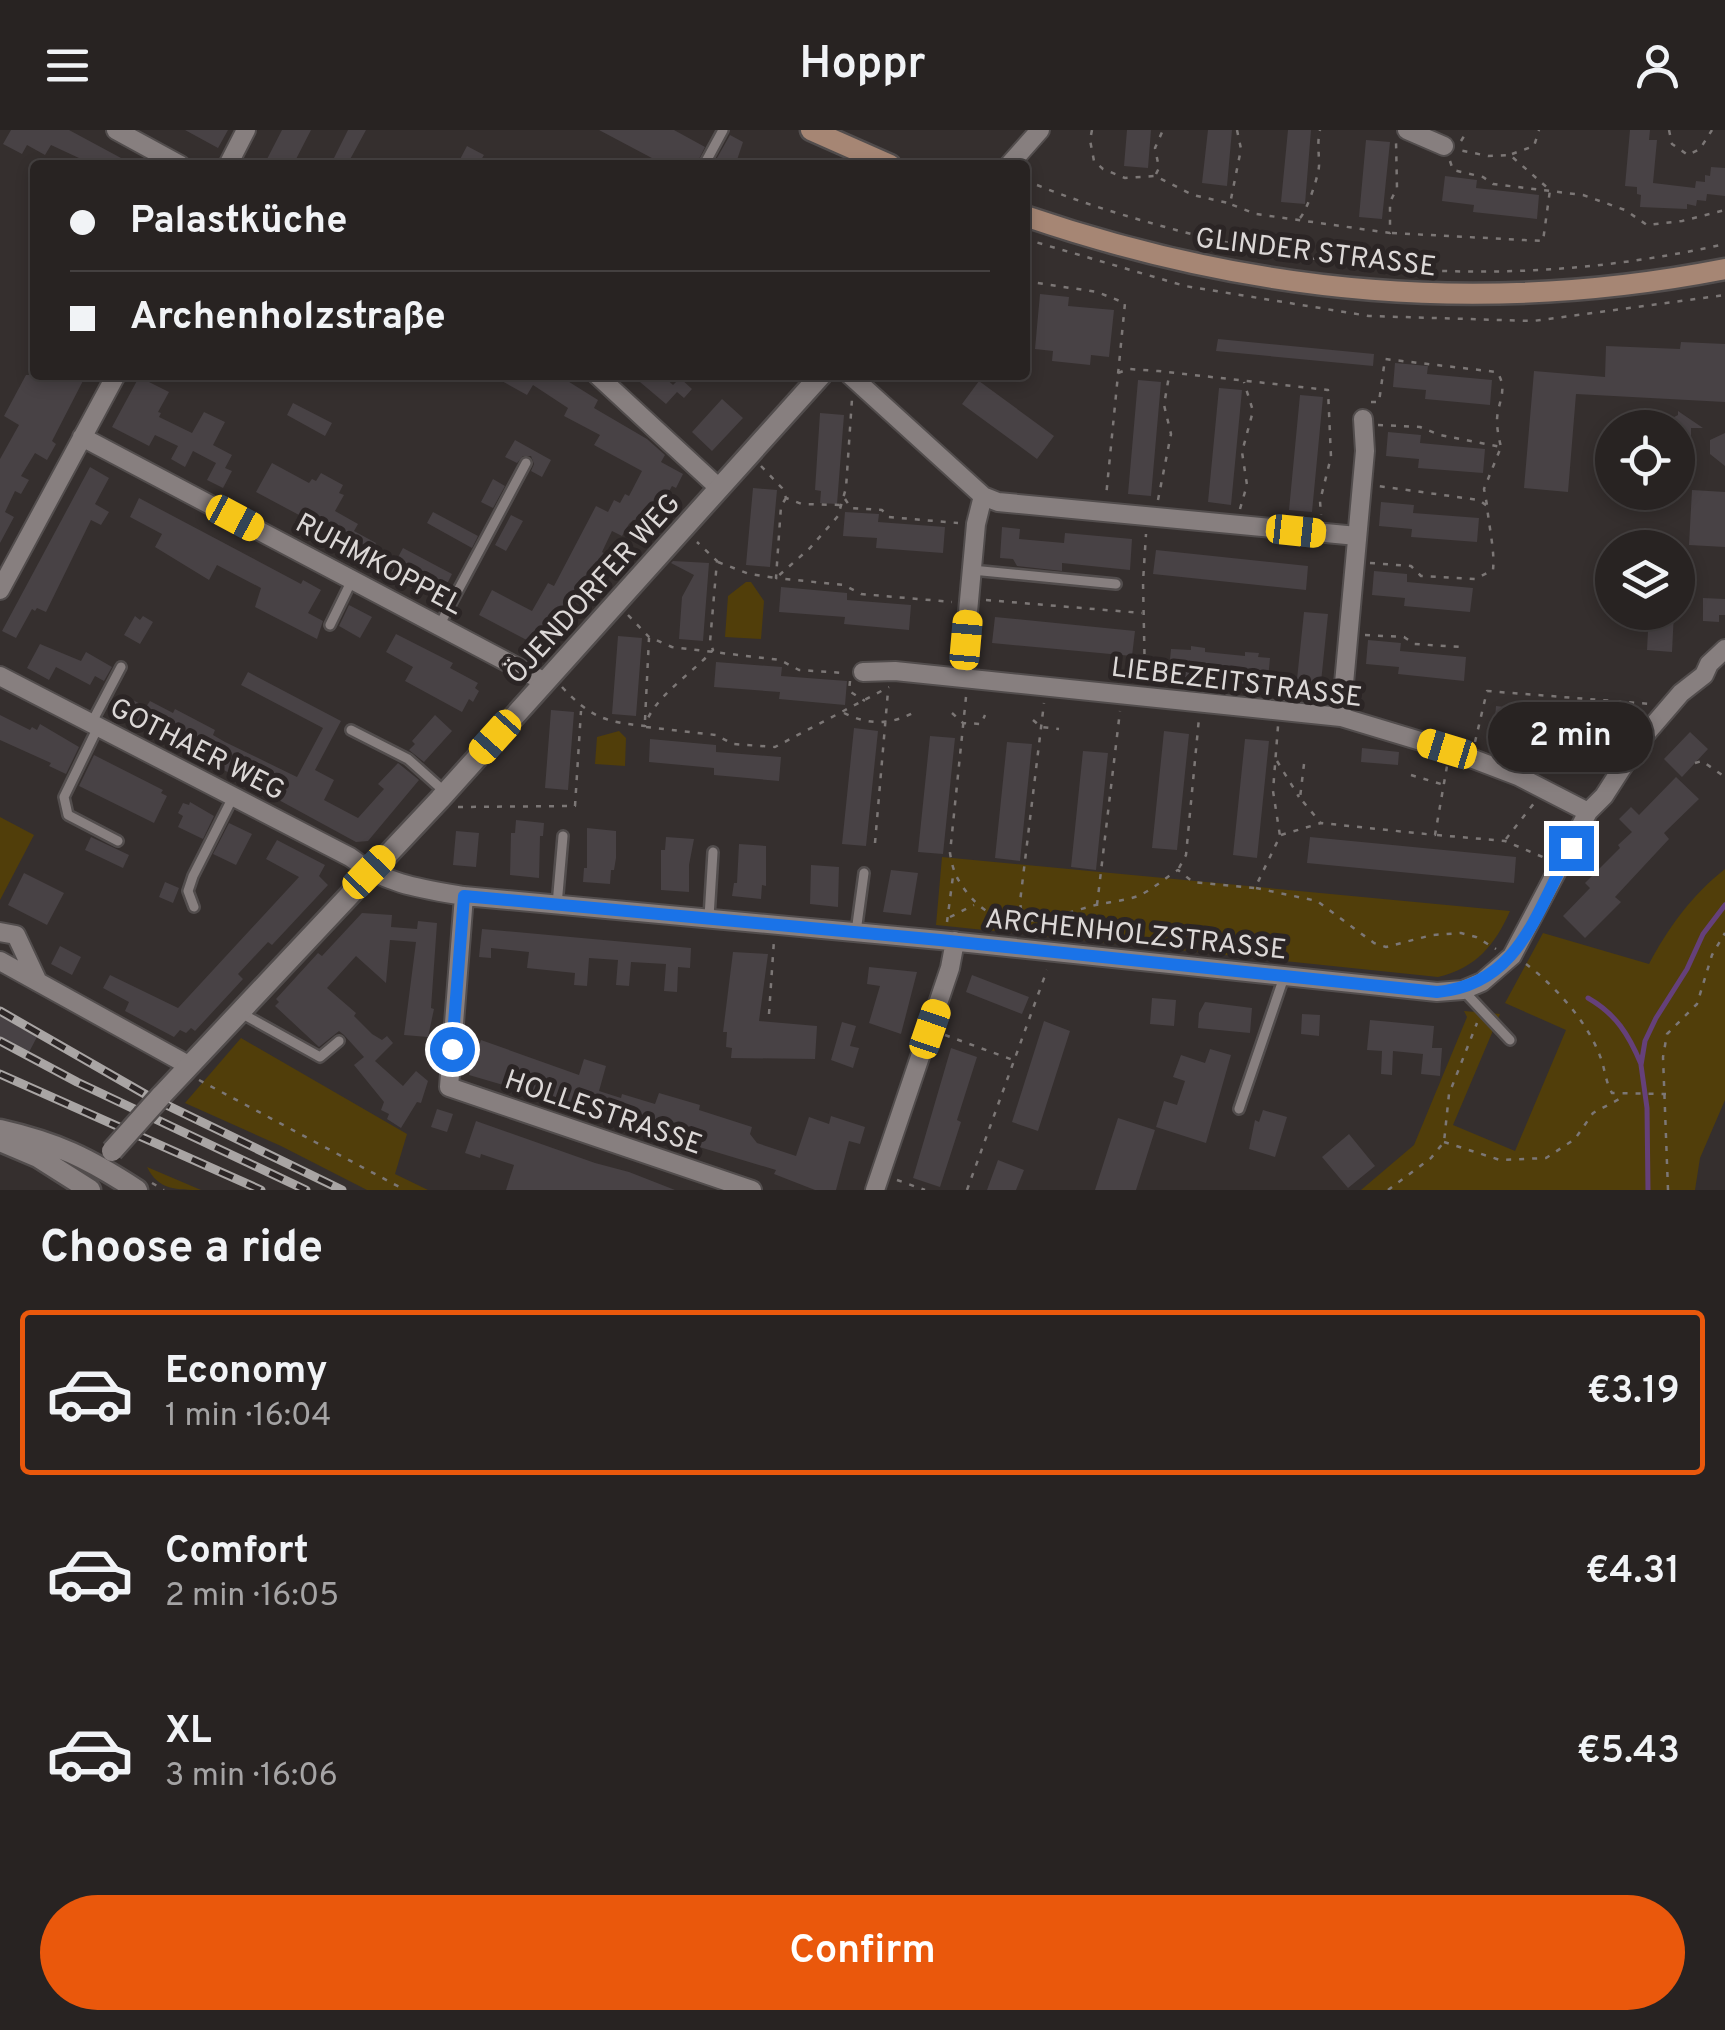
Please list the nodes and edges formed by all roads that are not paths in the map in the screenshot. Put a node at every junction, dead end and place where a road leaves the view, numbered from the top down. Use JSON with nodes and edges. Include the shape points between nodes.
{"nodes":[{"id":1,"x":116,"y":130,"type":"edge"},
{"id":2,"x":246,"y":130,"type":"edge"},
{"id":3,"x":723,"y":130,"type":"edge"},
{"id":4,"x":811,"y":130,"type":"edge"},
{"id":5,"x":1040,"y":130,"type":"edge"},
{"id":6,"x":1407,"y":130,"type":"edge"},
{"id":7,"x":1444,"y":146,"type":"road end"},
{"id":8,"x":171,"y":160,"type":"edge"},
{"id":9,"x":231,"y":160,"type":"edge"},
{"id":10,"x":707,"y":160,"type":"edge"},
{"id":11,"x":879,"y":160,"type":"edge"},
{"id":12,"x":1013,"y":160,"type":"edge"},
{"id":13,"x":1030,"y":217,"type":"edge"},
{"id":14,"x":1725,"y":268,"type":"edge"},
{"id":15,"x":113,"y":380,"type":"edge"},
{"id":16,"x":602,"y":380,"type":"edge"},
{"id":17,"x":816,"y":380,"type":"edge"},
{"id":18,"x":855,"y":380,"type":"edge"},
{"id":19,"x":1366,"y":415,"type":"road end"},
{"id":20,"x":82,"y":438,"type":"junction"},
{"id":21,"x":526,"y":463,"type":"dead end"},
{"id":22,"x":719,"y":488,"type":"junction"},
{"id":23,"x":984,"y":496,"type":"junction"},
{"id":24,"x":1357,"y":536,"type":"junction"},
{"id":25,"x":972,"y":570,"type":"junction"},
{"id":26,"x":352,"y":580,"type":"junction"},
{"id":27,"x":1116,"y":584,"type":"dead end"},
{"id":28,"x":0,"y":590,"type":"edge"},
{"id":29,"x":330,"y":625,"type":"dead end"},
{"id":30,"x":440,"y":626,"type":"junction"},
{"id":31,"x":1725,"y":649,"type":"edge"},
{"id":32,"x":121,"y":667,"type":"dead end"},
{"id":33,"x":863,"y":672,"type":"dead end"},
{"id":34,"x":0,"y":676,"type":"edge"},
{"id":35,"x":548,"y":678,"type":"junction"},
{"id":36,"x":965,"y":678,"type":"junction"},
{"id":37,"x":1341,"y":716,"type":"junction"},
{"id":38,"x":94,"y":725,"type":"junction"},
{"id":39,"x":352,"y":730,"type":"dead end"},
{"id":40,"x":443,"y":795,"type":"junction"},
{"id":41,"x":233,"y":797,"type":"junction"},
{"id":42,"x":1588,"y":812,"type":"junction"},
{"id":43,"x":563,"y":836,"type":"dead end"},
{"id":44,"x":118,"y":841,"type":"dead end"},
{"id":45,"x":713,"y":852,"type":"dead end"},
{"id":46,"x":369,"y":872,"type":"junction"},
{"id":47,"x":864,"y":874,"type":"dead end"},
{"id":48,"x":464,"y":896,"type":"junction"},
{"id":49,"x":558,"y":905,"type":"junction"},
{"id":50,"x":194,"y":907,"type":"dead end"},
{"id":51,"x":708,"y":920,"type":"junction"},
{"id":52,"x":0,"y":932,"type":"edge"},
{"id":53,"x":856,"y":932,"type":"junction"},
{"id":54,"x":948,"y":941,"type":"junction"},
{"id":55,"x":0,"y":960,"type":"edge"},
{"id":56,"x":1284,"y":977,"type":"junction"},
{"id":57,"x":38,"y":982,"type":"junction"},
{"id":58,"x":1464,"y":990,"type":"junction"},
{"id":59,"x":238,"y":1012,"type":"junction"},
{"id":60,"x":1510,"y":1040,"type":"dead end"},
{"id":61,"x":339,"y":1041,"type":"dead end"},
{"id":62,"x":181,"y":1072,"type":"junction"},
{"id":63,"x":1239,"y":1109,"type":"dead end"},
{"id":64,"x":0,"y":1120,"type":"edge"},
{"id":65,"x":0,"y":1130,"type":"edge"},
{"id":66,"x":0,"y":1141,"type":"edge"},
{"id":67,"x":48,"y":1141,"type":"junction"},
{"id":68,"x":105,"y":1158,"type":"junction"},
{"id":69,"x":878,"y":1182,"type":"edge"},
{"id":70,"x":83,"y":1188,"type":"edge"},
{"id":71,"x":137,"y":1190,"type":"edge"},
{"id":72,"x":752,"y":1190,"type":"edge"}],
"edges":[{"from":1,"to":8,"type":"street"},
{"from":2,"to":9,"type":"street"},
{"from":3,"to":10,"type":"lane"},
{"from":4,"to":11,"type":"main road"},
{"from":5,"to":12,"type":"street"},
{"from":6,"to":7,"type":"street"},
{"from":13,"to":14,"type":"main road","name":"GLINDER STRASSE","via":[[1192,264],[1414,295],[1560,293]]},
{"from":15,"to":20,"type":"street"},
{"from":16,"to":22,"type":"street"},
{"from":17,"to":22,"type":"street","name":"ÖJENDORFER WEG"},
{"from":18,"to":23,"type":"street"},
{"from":19,"to":24,"type":"street"},
{"from":20,"to":26,"type":"street","name":"RUHMKOPPEL"},
{"from":20,"to":28,"type":"street"},
{"from":21,"to":30,"type":"lane"},
{"from":22,"to":35,"type":"street","name":"ÖJENDORFER WEG"},
{"from":23,"to":24,"type":"street","via":[[1028,506]]},
{"from":23,"to":25,"type":"street"},
{"from":24,"to":37,"type":"street"},
{"from":25,"to":27,"type":"lane"},
{"from":25,"to":36,"type":"street"},
{"from":26,"to":29,"type":"lane"},
{"from":26,"to":30,"type":"street","name":"RUHMKOPPEL"},
{"from":30,"to":35,"type":"street","name":"RUHMKOPPEL"},
{"from":31,"to":42,"type":"street","via":[[1670,705]]},
{"from":32,"to":38,"type":"lane"},
{"from":33,"to":36,"type":"street","name":"LIEBEZEITSTRASSE","via":[[892,680]]},
{"from":34,"to":38,"type":"street","name":"GOTHAER WEG"},
{"from":35,"to":40,"type":"street","name":"ÖJENDORFER WEG"},
{"from":36,"to":37,"type":"street","name":"LIEBEZEITSTRASSE"},
{"from":37,"to":42,"type":"street","name":"LIEBEZEITSTRASSE","via":[[1451,750]]},
{"from":38,"to":41,"type":"street","name":"GOTHAER WEG"},
{"from":38,"to":44,"type":"lane","via":[[64,797],[68,815]]},
{"from":39,"to":40,"type":"lane","via":[[408,759]]},
{"from":40,"to":46,"type":"street","name":"ÖJENDORFER WEG"},
{"from":41,"to":46,"type":"street","name":"GOTHAER WEG"},
{"from":41,"to":50,"type":"lane","via":[[188,890]]},
{"from":42,"to":58,"type":"street","via":[[1512,956]]},
{"from":43,"to":49,"type":"lane"},
{"from":45,"to":51,"type":"lane"},
{"from":46,"to":48,"type":"street","name":"ARCHENHOLZSTRASSE"},
{"from":46,"to":59,"type":"street","name":"ÖJENDORFER WEG"},
{"from":47,"to":53,"type":"lane"},
{"from":48,"to":49,"type":"street","name":"ARCHENHOLZSTRASSE"},
{"from":48,"to":72,"type":"street","name":"HOLLESTRASSE","via":[[449,1087]]},
{"from":49,"to":51,"type":"street","name":"ARCHENHOLZSTRASSE"},
{"from":51,"to":53,"type":"street","name":"ARCHENHOLZSTRASSE"},
{"from":52,"to":57,"type":"street","via":[[16,935]]},
{"from":53,"to":54,"type":"street","name":"ARCHENHOLZSTRASSE"},
{"from":54,"to":56,"type":"street","name":"ARCHENHOLZSTRASSE"},
{"from":54,"to":69,"type":"street","via":[[950,968]]},
{"from":55,"to":57,"type":"street"},
{"from":56,"to":58,"type":"street","name":"ARCHENHOLZSTRASSE"},
{"from":56,"to":63,"type":"lane"},
{"from":57,"to":62,"type":"street"},
{"from":58,"to":60,"type":"lane"},
{"from":59,"to":61,"type":"lane","via":[[320,1057]]},
{"from":59,"to":62,"type":"street","name":"ÖJENDORFER WEG"},
{"from":62,"to":68,"type":"street","name":"ÖJENDORFER WEG","bridge":true},
{"from":64,"to":67,"type":"lane"},
{"from":65,"to":67,"type":"street"},
{"from":66,"to":70,"type":"street"},
{"from":67,"to":68,"type":"street"},
{"from":68,"to":70,"type":"street","name":"ÖJENDORFER WEG"},
{"from":68,"to":71,"type":"street"}]}
